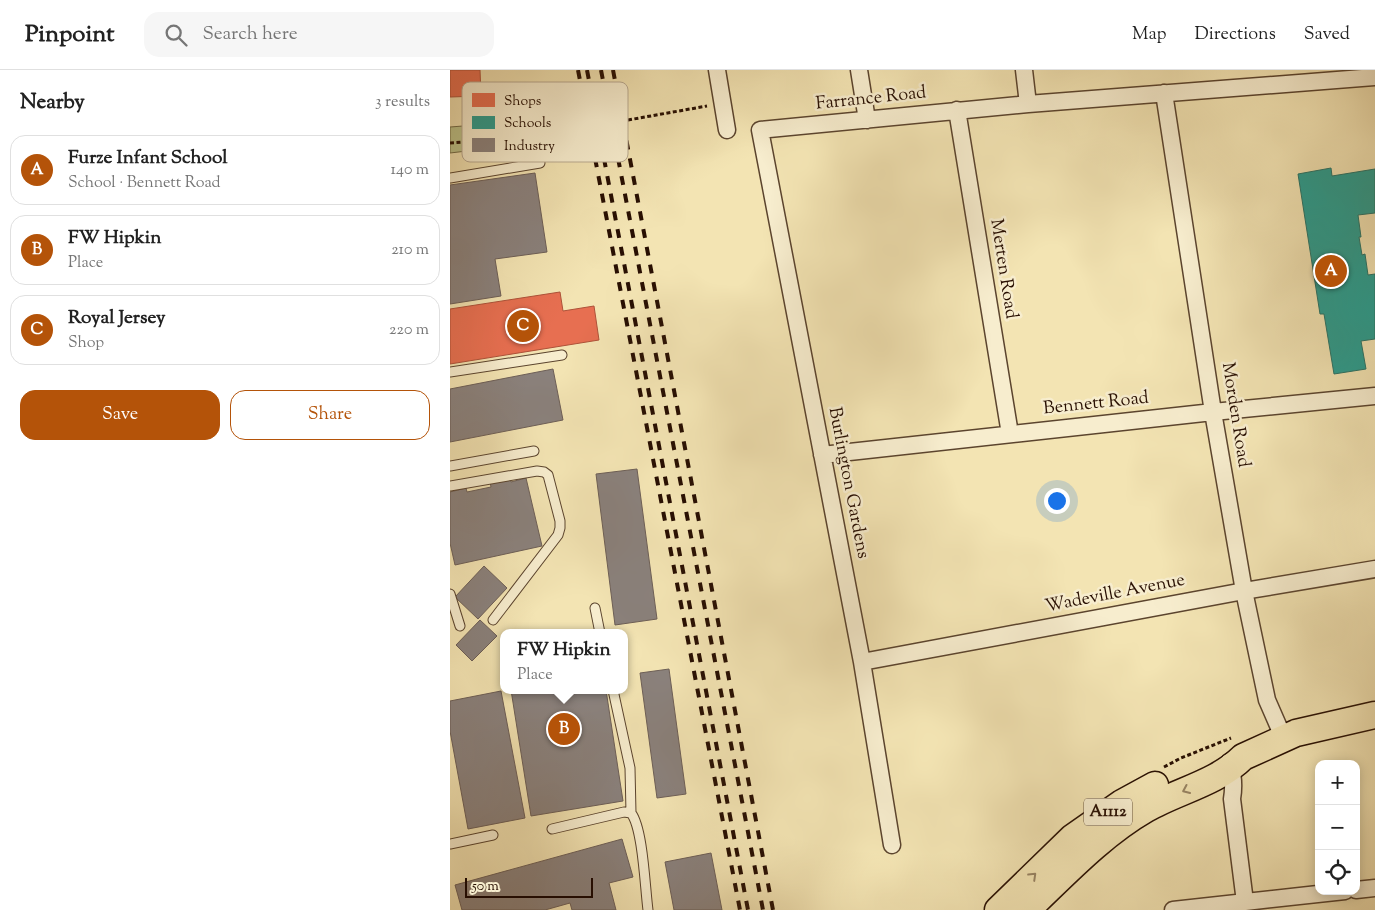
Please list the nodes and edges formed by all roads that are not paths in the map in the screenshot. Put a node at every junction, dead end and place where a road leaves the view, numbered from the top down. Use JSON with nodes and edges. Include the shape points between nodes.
{"nodes":[{"id":1,"x":717,"y":70,"type":"edge"},
{"id":2,"x":858,"y":70,"type":"edge"},
{"id":3,"x":1024,"y":70,"type":"edge"},
{"id":4,"x":1375,"y":78,"type":"edge"},
{"id":5,"x":1164,"y":93,"type":"junction"},
{"id":6,"x":1028,"y":104,"type":"junction"},
{"id":7,"x":957,"y":110,"type":"junction"},
{"id":8,"x":867,"y":120,"type":"junction"},
{"id":9,"x":727,"y":130,"type":"dead end"},
{"id":10,"x":760,"y":130,"type":"joint"},
{"id":11,"x":540,"y":163,"type":"dead end"},
{"id":12,"x":450,"y":178,"type":"edge"},
{"id":13,"x":562,"y":355,"type":"dead end"},
{"id":14,"x":450,"y":372,"type":"edge"},
{"id":15,"x":1375,"y":396,"type":"edge"},
{"id":16,"x":1213,"y":412,"type":"junction"},
{"id":17,"x":1010,"y":434,"type":"junction"},
{"id":18,"x":534,"y":451,"type":"dead end"},
{"id":19,"x":822,"y":454,"type":"junction"},
{"id":20,"x":450,"y":466,"type":"edge"},
{"id":21,"x":450,"y":486,"type":"edge"},
{"id":22,"x":1375,"y":569,"type":"edge"},
{"id":23,"x":1244,"y":591,"type":"junction"},
{"id":24,"x":450,"y":596,"type":"edge"},
{"id":25,"x":595,"y":608,"type":"dead end"},
{"id":26,"x":493,"y":620,"type":"dead end"},
{"id":27,"x":460,"y":626,"type":"dead end"},
{"id":28,"x":599,"y":629,"type":"edge"},
{"id":29,"x":862,"y":662,"type":"junction"},
{"id":30,"x":614,"y":694,"type":"edge"},
{"id":31,"x":1375,"y":715,"type":"edge"},
{"id":32,"x":1284,"y":739,"type":"junction"},
{"id":33,"x":1229,"y":764,"type":"junction"},
{"id":34,"x":630,"y":813,"type":"junction"},
{"id":35,"x":552,"y":829,"type":"dead end"},
{"id":36,"x":493,"y":835,"type":"dead end"},
{"id":37,"x":450,"y":844,"type":"edge"},
{"id":38,"x":892,"y":845,"type":"dead end"},
{"id":39,"x":1375,"y":888,"type":"edge"},
{"id":40,"x":1360,"y":890,"type":"edge"},
{"id":41,"x":1315,"y":894,"type":"edge"},
{"id":42,"x":1245,"y":902,"type":"junction"},
{"id":43,"x":648,"y":910,"type":"edge"},
{"id":44,"x":998,"y":910,"type":"edge"},
{"id":45,"x":1027,"y":910,"type":"edge"},
{"id":46,"x":1173,"y":910,"type":"edge"}],
"edges":[{"from":1,"to":9,"type":"street"},
{"from":2,"to":8,"type":"street"},
{"from":3,"to":6,"type":"street"},
{"from":4,"to":5,"type":"street","name":"Farrance Road"},
{"from":5,"to":6,"type":"street","name":"Farrance Road"},
{"from":5,"to":16,"type":"street","name":"Morden Road"},
{"from":6,"to":7,"type":"street","name":"Farrance Road"},
{"from":7,"to":8,"type":"street","name":"Farrance Road"},
{"from":7,"to":17,"type":"street","name":"Merten Road"},
{"from":8,"to":10,"type":"street","name":"Farrance Road"},
{"from":10,"to":19,"type":"street","name":"Burlington Gardens"},
{"from":11,"to":12,"type":"lane"},
{"from":13,"to":14,"type":"lane"},
{"from":15,"to":16,"type":"street","name":"Bennett Road"},
{"from":16,"to":17,"type":"street","name":"Bennett Road"},
{"from":16,"to":23,"type":"street","name":"Morden Road"},
{"from":17,"to":19,"type":"street","name":"Bennett Road"},
{"from":18,"to":20,"type":"lane"},
{"from":19,"to":29,"type":"street","name":"Burlington Gardens"},
{"from":21,"to":26,"type":"lane","via":[[537,470],[548,474],[560,521],[558,535]]},
{"from":22,"to":23,"type":"street","name":"Wadeville Avenue"},
{"from":23,"to":29,"type":"street","name":"Wadeville Avenue"},
{"from":23,"to":32,"type":"street","name":"Morden Road","via":[[1266,700]]},
{"from":24,"to":27,"type":"lane"},
{"from":25,"to":28,"type":"lane"},
{"from":29,"to":38,"type":"street","name":"Burlington Gardens"},
{"from":30,"to":34,"type":"lane","via":[[630,768]]},
{"from":31,"to":32,"type":"main road","number":"A1112","via":[[1296,733]]},
{"from":32,"to":33,"type":"main road","number":"A1112"},
{"from":33,"to":42,"type":"street"},
{"from":44,"to":33,"type":"main road","number":"A1112","one_way":true,"via":[[1072,838],[1122,802],[1189,769]]},
{"from":33,"to":45,"type":"main road","number":"A1112","one_way":true,"via":[[1146,809],[1110,833]]},
{"from":34,"to":35,"type":"lane"},
{"from":34,"to":43,"type":"lane","via":[[641,843]]},
{"from":36,"to":37,"type":"lane"},
{"from":39,"to":40,"type":"street"},
{"from":41,"to":42,"type":"street"},
{"from":42,"to":46,"type":"street"}]}
